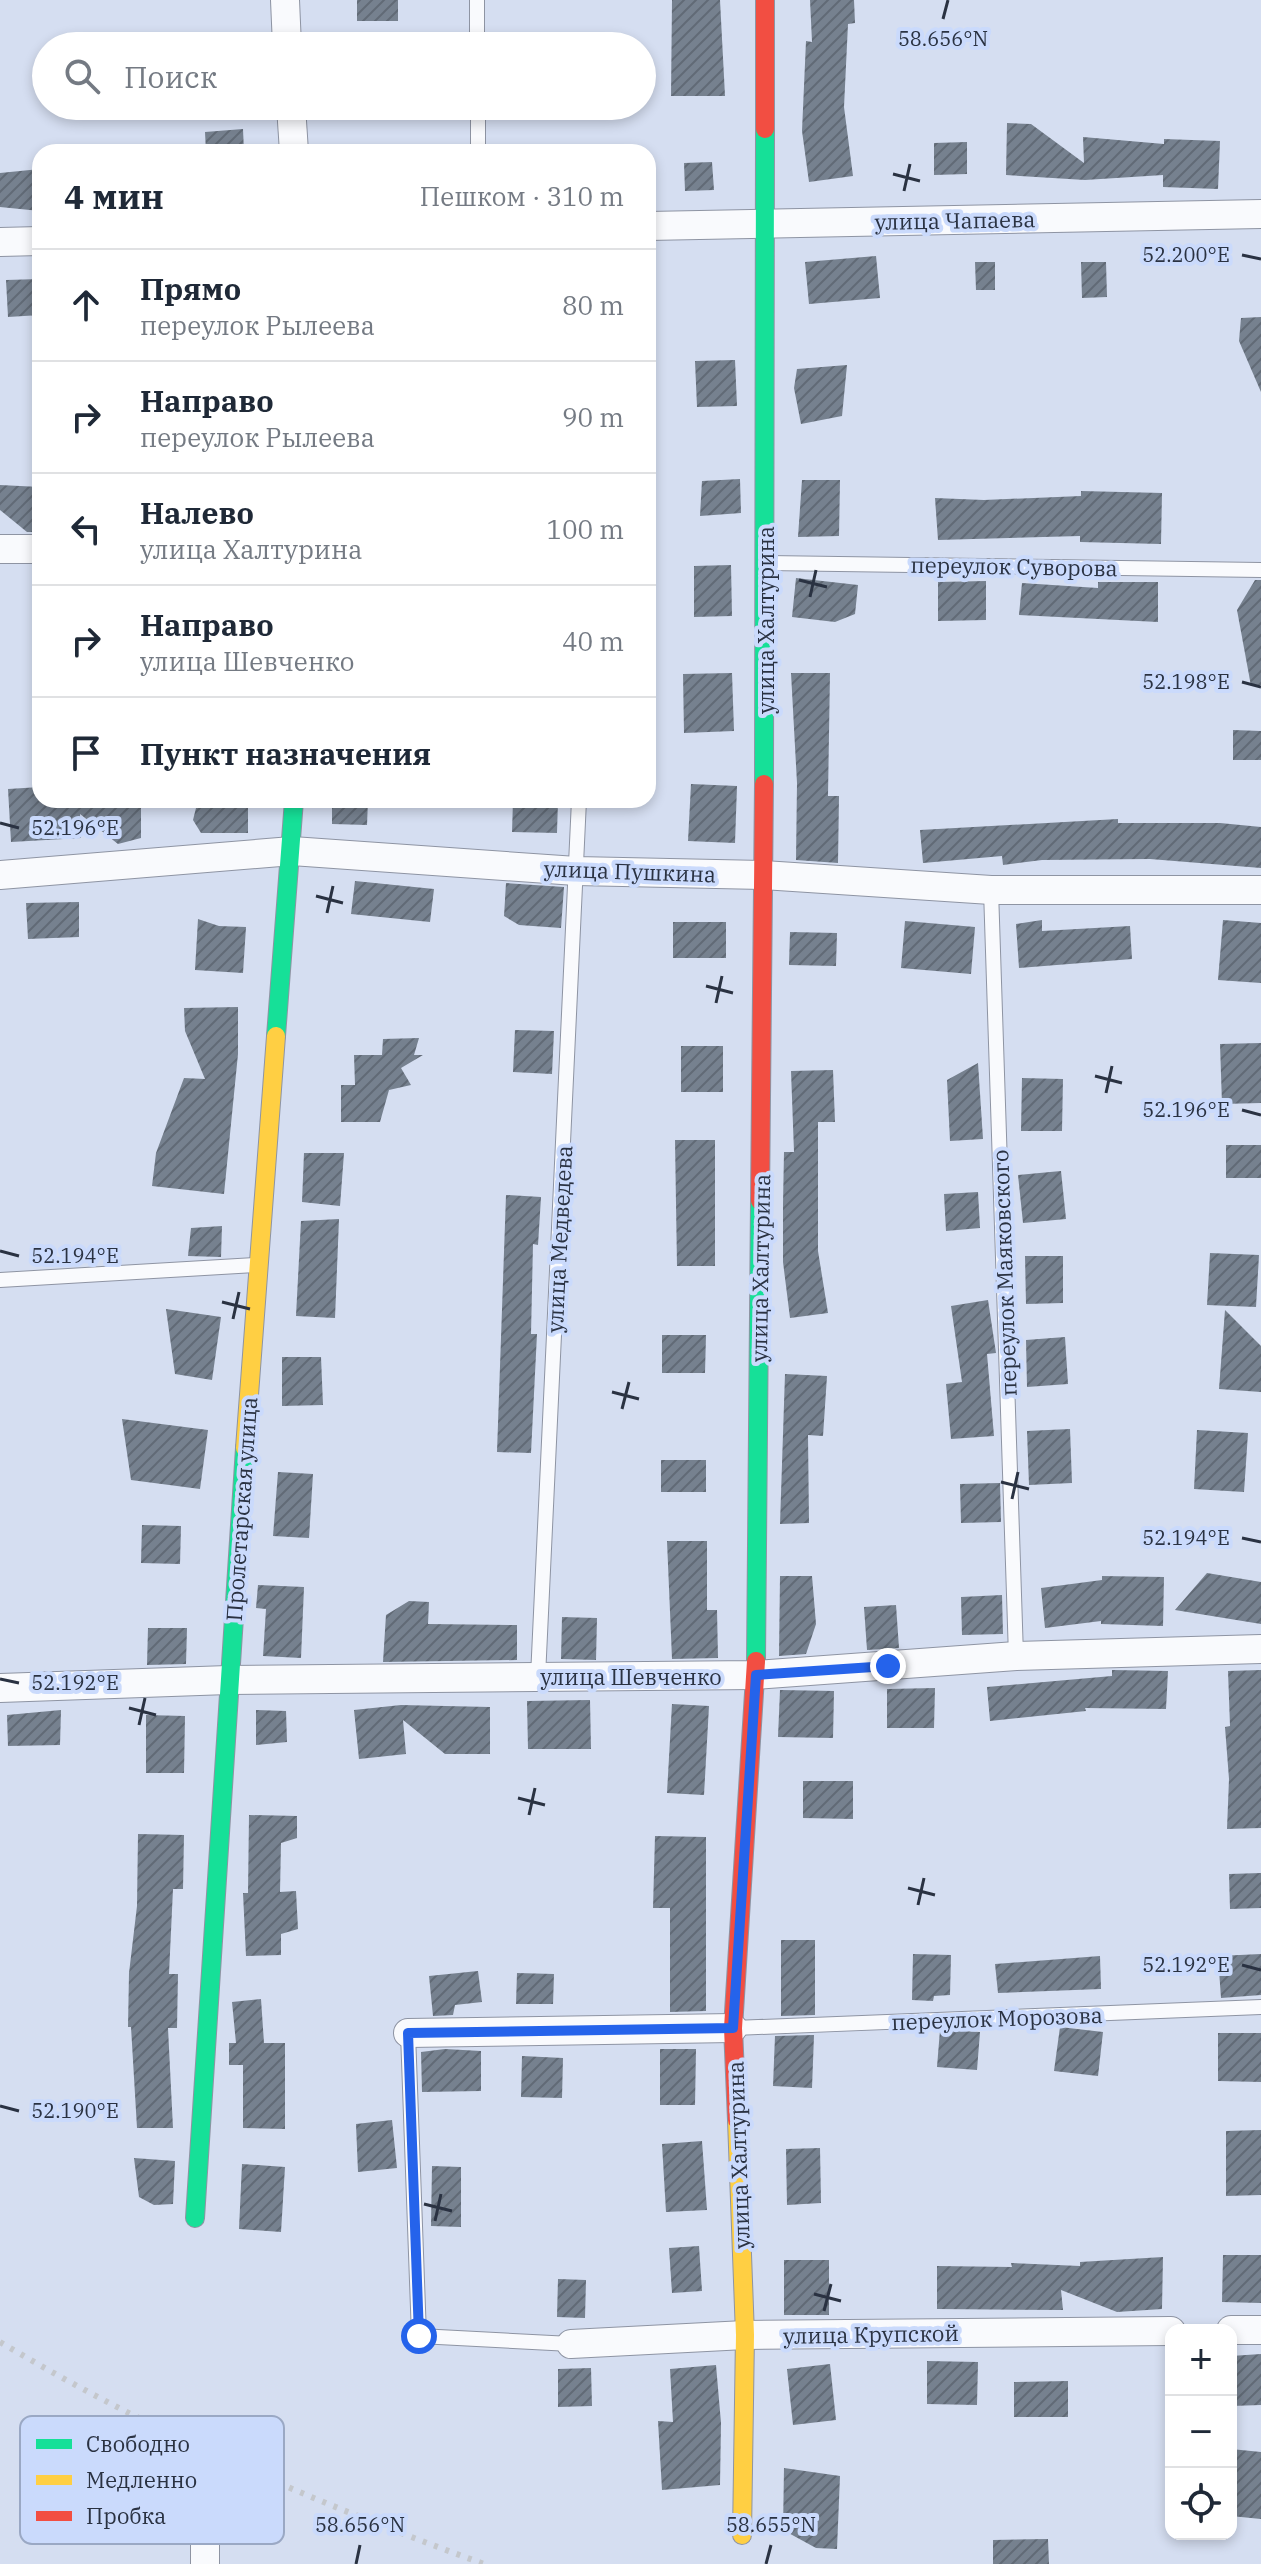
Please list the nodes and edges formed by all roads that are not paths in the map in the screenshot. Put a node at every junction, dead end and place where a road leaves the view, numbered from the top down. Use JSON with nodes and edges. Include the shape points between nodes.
{"nodes":[{"id":1,"x":285,"y":0,"type":"edge"},
{"id":2,"x":477,"y":0,"type":"edge"},
{"id":3,"x":765,"y":0,"type":"edge"},
{"id":4,"x":286,"y":32,"type":"edge"},
{"id":5,"x":477,"y":32,"type":"edge"},
{"id":6,"x":292,"y":120,"type":"edge"},
{"id":7,"x":478,"y":120,"type":"edge"},
{"id":8,"x":293,"y":144,"type":"edge"},
{"id":9,"x":478,"y":144,"type":"edge"},
{"id":10,"x":1261,"y":214,"type":"edge"},
{"id":11,"x":765,"y":224,"type":"junction"},
{"id":12,"x":656,"y":226,"type":"edge"},
{"id":13,"x":32,"y":241,"type":"edge"},
{"id":14,"x":0,"y":242,"type":"edge"},
{"id":15,"x":0,"y":549,"type":"edge"},
{"id":16,"x":32,"y":549,"type":"edge"},
{"id":17,"x":766,"y":563,"type":"junction"},
{"id":18,"x":1261,"y":570,"type":"edge"},
{"id":19,"x":294,"y":808,"type":"edge"},
{"id":20,"x":579,"y":808,"type":"edge"},
{"id":21,"x":292,"y":851,"type":"junction"},
{"id":22,"x":576,"y":871,"type":"junction"},
{"id":23,"x":0,"y":875,"type":"edge"},
{"id":24,"x":763,"y":875,"type":"junction"},
{"id":25,"x":991,"y":890,"type":"junction"},
{"id":26,"x":1261,"y":890,"type":"edge"},
{"id":27,"x":260,"y":1265,"type":"junction"},
{"id":28,"x":0,"y":1280,"type":"edge"},
{"id":29,"x":1261,"y":1649,"type":"edge"},
{"id":30,"x":1016,"y":1656,"type":"junction"},
{"id":31,"x":756,"y":1675,"type":"junction"},
{"id":32,"x":538,"y":1677,"type":"junction"},
{"id":33,"x":228,"y":1680,"type":"junction"},
{"id":34,"x":0,"y":1688,"type":"edge"},
{"id":35,"x":1261,"y":2007,"type":"edge"},
{"id":36,"x":733,"y":2028,"type":"junction"},
{"id":37,"x":408,"y":2033,"type":"joint"},
{"id":38,"x":195,"y":2218,"type":"dead end"},
{"id":39,"x":1237,"y":2330,"type":"edge"},
{"id":40,"x":1261,"y":2330,"type":"edge"},
{"id":41,"x":1165,"y":2331,"type":"edge"},
{"id":42,"x":745,"y":2335,"type":"junction"},
{"id":43,"x":571,"y":2344,"type":"joint"},
{"id":44,"x":742,"y":2535,"type":"dead end"}],
"edges":[{"from":1,"to":4,"type":"street"},
{"from":2,"to":5,"type":"lane"},
{"from":3,"to":11,"type":"street","name":"улица Халтурина"},
{"from":6,"to":8,"type":"street"},
{"from":7,"to":9,"type":"lane"},
{"from":10,"to":11,"type":"street","name":"улица Чапаева"},
{"from":11,"to":12,"type":"street","name":"улица Чапаева"},
{"from":11,"to":17,"type":"street","name":"улица Халтурина"},
{"from":13,"to":14,"type":"street"},
{"from":15,"to":16,"type":"street"},
{"from":17,"to":18,"type":"lane","name":"переулок Суворова"},
{"from":17,"to":24,"type":"street","name":"улица Халтурина"},
{"from":19,"to":21,"type":"street","name":"Пролетарская улица"},
{"from":20,"to":22,"type":"lane","name":"улица Медведева"},
{"from":21,"to":22,"type":"street","name":"улица Пушкина"},
{"from":21,"to":23,"type":"street","name":"улица Пушкина"},
{"from":21,"to":27,"type":"street","name":"Пролетарская улица"},
{"from":22,"to":24,"type":"street","name":"улица Пушкина"},
{"from":22,"to":32,"type":"lane","name":"улица Медведева"},
{"from":24,"to":25,"type":"street","name":"улица Пушкина"},
{"from":24,"to":31,"type":"street","name":"улица Халтурина"},
{"from":25,"to":26,"type":"street","name":"улица Пушкина"},
{"from":25,"to":30,"type":"lane","name":"переулок Маяковского"},
{"from":27,"to":28,"type":"lane"},
{"from":27,"to":33,"type":"street","name":"Пролетарская улица"},
{"from":29,"to":30,"type":"street","name":"улица Шевченко"},
{"from":30,"to":31,"type":"street","name":"улица Шевченко"},
{"from":31,"to":32,"type":"street","name":"улица Шевченко"},
{"from":31,"to":36,"type":"street","name":"улица Халтурина"},
{"from":32,"to":33,"type":"street","name":"улица Шевченко"},
{"from":33,"to":34,"type":"street","name":"улица Шевченко"},
{"from":33,"to":38,"type":"street","name":"Пролетарская улица"},
{"from":35,"to":36,"type":"lane","name":"переулок Морозова"},
{"from":36,"to":37,"type":"street"},
{"from":36,"to":42,"type":"street","name":"улица Халтурина"},
{"from":37,"to":43,"type":"lane","via":[[419,2336]]},
{"from":39,"to":40,"type":"street"},
{"from":41,"to":42,"type":"street","name":"улица Крупской"},
{"from":42,"to":43,"type":"street","name":"улица Крупской"},
{"from":42,"to":44,"type":"street","name":"улица Халтурина"}]}
